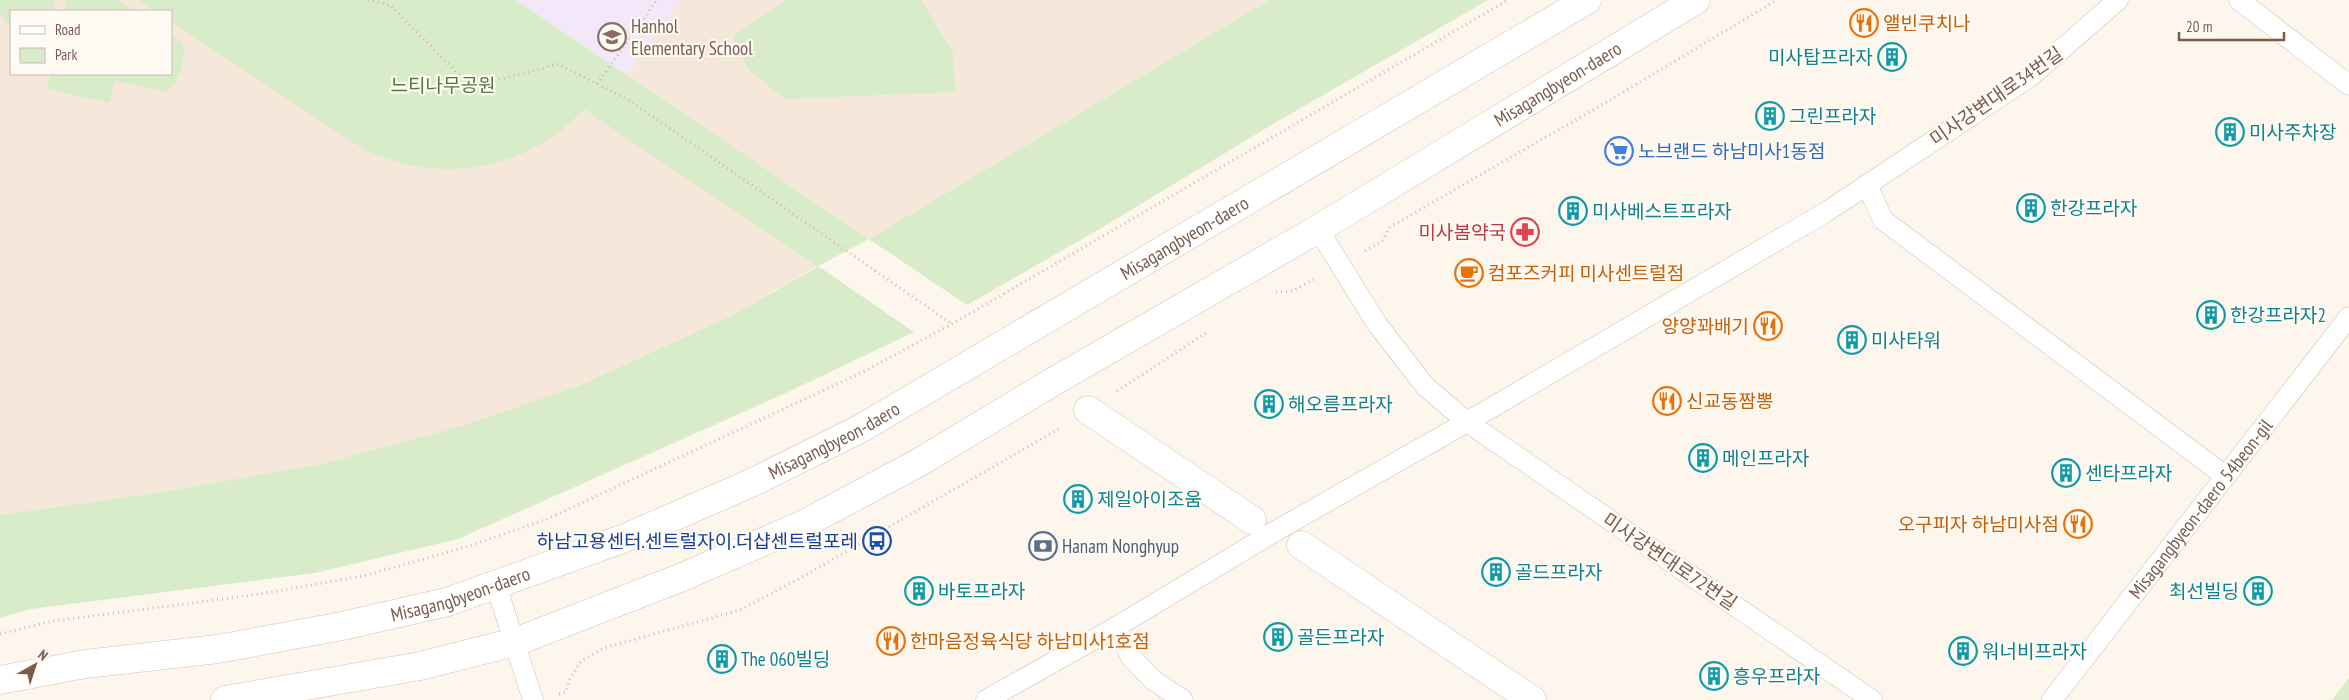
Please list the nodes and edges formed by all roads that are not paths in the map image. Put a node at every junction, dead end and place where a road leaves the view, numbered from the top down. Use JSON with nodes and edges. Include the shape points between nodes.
{"nodes":[{"id":1,"x":1587,"y":0,"type":"edge"},
{"id":2,"x":1696,"y":0,"type":"edge"},
{"id":3,"x":2118,"y":0,"type":"edge"},
{"id":4,"x":2239,"y":0,"type":"edge"},
{"id":5,"x":2349,"y":85,"type":"edge"},
{"id":6,"x":1867,"y":185,"type":"junction"},
{"id":7,"x":1318,"y":228,"type":"junction"},
{"id":8,"x":2349,"y":317,"type":"edge"},
{"id":9,"x":1088,"y":410,"type":"dead end"},
{"id":10,"x":1467,"y":422,"type":"junction"},
{"id":11,"x":2224,"y":475,"type":"junction"},
{"id":12,"x":1252,"y":520,"type":"dead end"},
{"id":13,"x":1301,"y":545,"type":"dead end"},
{"id":14,"x":496,"y":585,"type":"junction"},
{"id":15,"x":1116,"y":627,"type":"junction"},
{"id":16,"x":515,"y":642,"type":"junction"},
{"id":17,"x":0,"y":680,"type":"edge"},
{"id":18,"x":225,"y":700,"type":"edge"},
{"id":19,"x":532,"y":700,"type":"edge"},
{"id":20,"x":986,"y":700,"type":"edge"},
{"id":21,"x":1183,"y":700,"type":"edge"},
{"id":22,"x":1532,"y":700,"type":"edge"},
{"id":23,"x":1872,"y":700,"type":"edge"},
{"id":24,"x":2052,"y":700,"type":"edge"}],
"edges":[{"from":1,"to":14,"type":"main road","name":"Misagangbyeon-daero","via":[[860,429],[751,483],[625,538]]},
{"from":2,"to":7,"type":"main road","name":"Misagangbyeon-daero"},
{"from":3,"to":6,"type":"lane","name":"미사강변대로34번길","via":[[2031,76]]},
{"from":4,"to":5,"type":"lane"},
{"from":6,"to":10,"type":"lane","name":"미사강변대로34번길"},
{"from":6,"to":11,"type":"lane","via":[[1883,220]]},
{"from":7,"to":10,"type":"lane","name":"미사강변대로72번길","via":[[1377,324],[1425,386]]},
{"from":7,"to":16,"type":"main road","name":"Misagangbyeon-daero","via":[[918,463],[804,524],[680,578]]},
{"from":8,"to":11,"type":"lane","name":"Misagangbyeon-daero 54beon-gil"},
{"from":9,"to":12,"type":"main road"},
{"from":10,"to":15,"type":"lane","name":"미사강변대로34번길"},
{"from":10,"to":23,"type":"lane","name":"미사강변대로72번길"},
{"from":11,"to":24,"type":"lane","name":"Misagangbyeon-daero 54beon-gil"},
{"from":13,"to":22,"type":"main road"},
{"from":14,"to":16,"type":"lane"},
{"from":14,"to":17,"type":"main road","name":"Misagangbyeon-daero","via":[[447,602],[342,626],[218,649],[86,664]]},
{"from":15,"to":20,"type":"lane","name":"미사강변대로34번길"},
{"from":15,"to":21,"type":"lane","via":[[1131,657],[1153,680]]},
{"from":16,"to":18,"type":"main road","name":"Misagangbyeon-daero","via":[[420,666]]},
{"from":16,"to":19,"type":"lane"}]}
